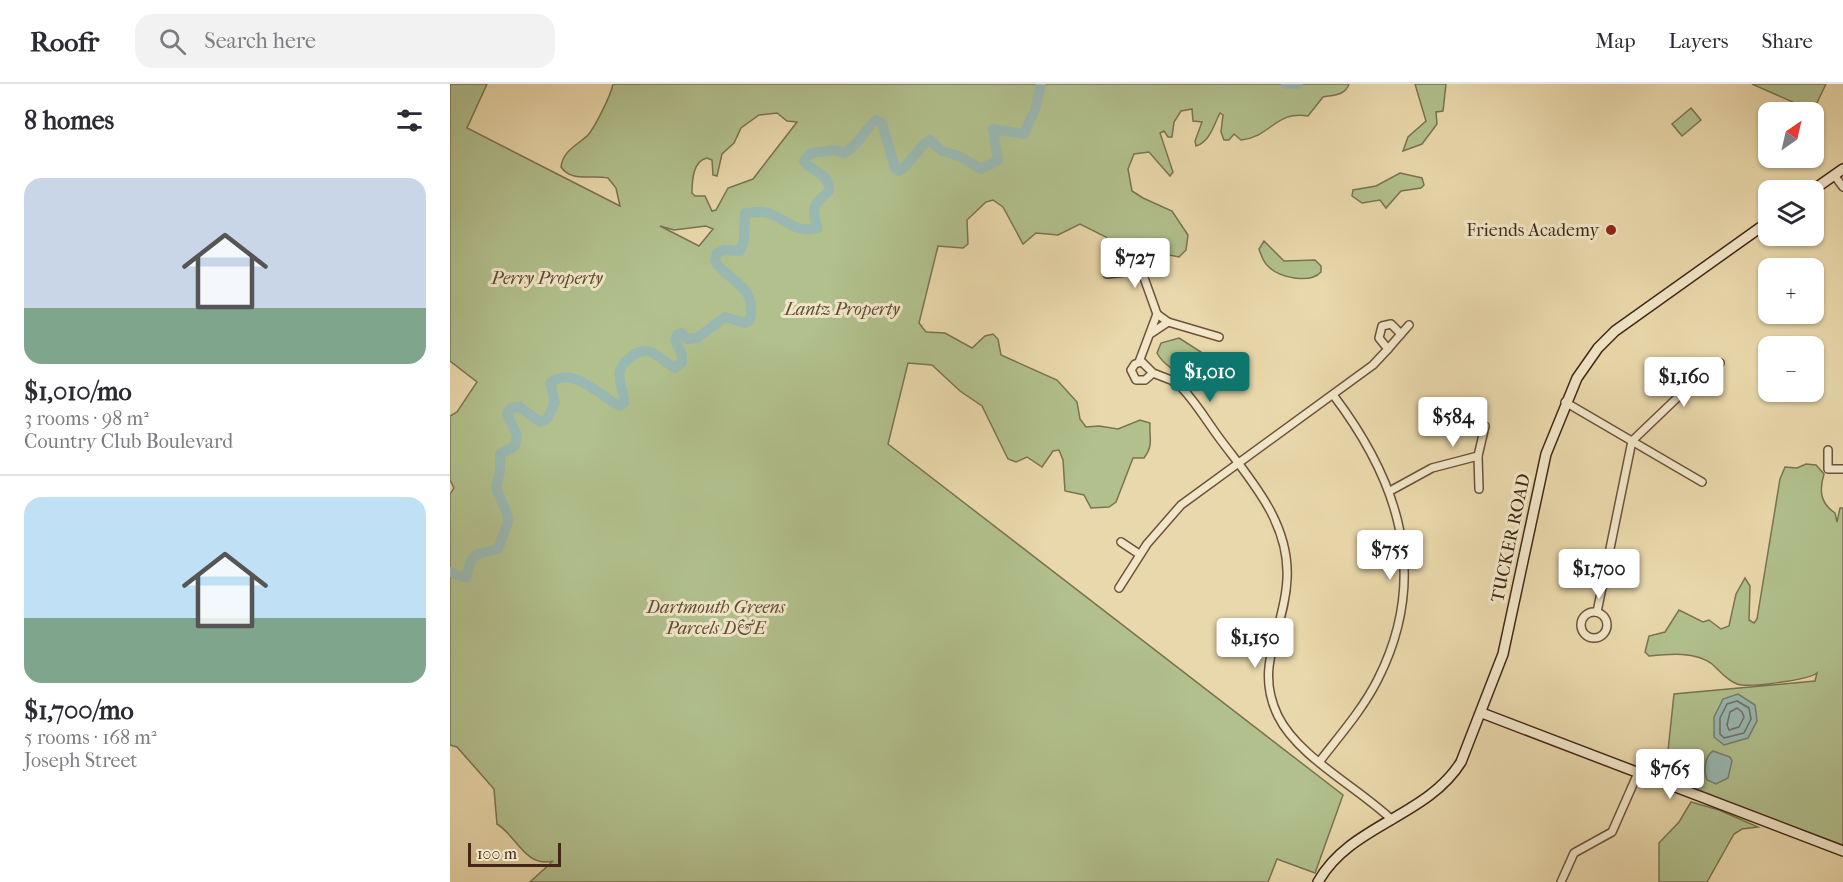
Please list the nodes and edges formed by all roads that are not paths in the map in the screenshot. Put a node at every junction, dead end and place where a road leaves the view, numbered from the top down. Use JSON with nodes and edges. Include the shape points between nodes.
{"nodes":[{"id":1,"x":1843,"y":169,"type":"edge"},
{"id":2,"x":1834,"y":175,"type":"junction"},
{"id":3,"x":1824,"y":182,"type":"edge"},
{"id":4,"x":1843,"y":187,"type":"edge"},
{"id":5,"x":1758,"y":229,"type":"edge"},
{"id":6,"x":1107,"y":274,"type":"dead end"},
{"id":7,"x":1157,"y":314,"type":"junction"},
{"id":8,"x":1168,"y":322,"type":"junction"},
{"id":9,"x":1409,"y":325,"type":"dead end"},
{"id":10,"x":1150,"y":334,"type":"junction"},
{"id":11,"x":1401,"y":334,"type":"junction"},
{"id":12,"x":1219,"y":337,"type":"dead end"},
{"id":13,"x":1388,"y":349,"type":"junction"},
{"id":14,"x":1139,"y":363,"type":"junction"},
{"id":15,"x":1720,"y":363,"type":"dead end"},
{"id":16,"x":1152,"y":373,"type":"junction"},
{"id":17,"x":1334,"y":396,"type":"junction"},
{"id":18,"x":1565,"y":402,"type":"junction"},
{"id":19,"x":1485,"y":426,"type":"dead end"},
{"id":20,"x":1632,"y":441,"type":"junction"},
{"id":21,"x":1828,"y":450,"type":"dead end"},
{"id":22,"x":1478,"y":456,"type":"junction"},
{"id":23,"x":1239,"y":463,"type":"junction"},
{"id":24,"x":1843,"y":469,"type":"edge"},
{"id":25,"x":1702,"y":482,"type":"dead end"},
{"id":26,"x":1479,"y":489,"type":"dead end"},
{"id":27,"x":1390,"y":491,"type":"junction"},
{"id":28,"x":1121,"y":542,"type":"dead end"},
{"id":29,"x":1139,"y":554,"type":"junction"},
{"id":30,"x":1119,"y":588,"type":"dead end"},
{"id":31,"x":1597,"y":612,"type":"dead end"},
{"id":32,"x":1482,"y":713,"type":"junction"},
{"id":33,"x":1320,"y":761,"type":"junction"},
{"id":34,"x":1638,"y":773,"type":"junction"},
{"id":35,"x":1392,"y":820,"type":"junction"},
{"id":36,"x":1843,"y":851,"type":"edge"},
{"id":37,"x":1318,"y":882,"type":"edge"},
{"id":38,"x":1561,"y":882,"type":"edge"}],
"edges":[{"from":1,"to":2,"type":"main road"},
{"from":2,"to":3,"type":"main road"},
{"from":2,"to":4,"type":"street"},
{"from":5,"to":18,"type":"main road","name":"TUCKER ROAD","via":[[1615,331],[1592,356]]},
{"from":6,"to":7,"type":"street","via":[[1136,271],[1143,275]]},
{"from":7,"to":8,"type":"street"},
{"from":7,"to":10,"type":"street"},
{"from":8,"to":10,"type":"street"},
{"from":8,"to":12,"type":"street"},
{"from":9,"to":11,"type":"street"},
{"from":10,"to":14,"type":"street"},
{"from":11,"to":13,"type":"street"},
{"from":11,"to":13,"type":"street","via":[[1391,324],[1382,326],[1379,338]]},
{"from":13,"to":17,"type":"street"},
{"from":14,"to":16,"type":"street","via":[[1146,364]]},
{"from":14,"to":16,"type":"street","via":[[1131,369],[1135,379],[1144,380]]},
{"from":15,"to":20,"type":"street"},
{"from":16,"to":23,"type":"street","via":[[1182,388]]},
{"from":17,"to":23,"type":"street"},
{"from":17,"to":27,"type":"street","via":[[1370,449]]},
{"from":18,"to":20,"type":"street"},
{"from":18,"to":32,"type":"main road","name":"TUCKER ROAD","via":[[1546,454],[1509,628]]},
{"from":19,"to":22,"type":"street"},
{"from":20,"to":25,"type":"street"},
{"from":20,"to":31,"type":"street"},
{"from":21,"to":24,"type":"street","via":[[1828,470]]},
{"from":22,"to":26,"type":"street"},
{"from":22,"to":27,"type":"street","via":[[1432,468]]},
{"from":23,"to":29,"type":"street","via":[[1181,505]]},
{"from":23,"to":33,"type":"street","via":[[1277,521],[1287,551],[1286,592],[1268,665],[1271,699],[1289,733]]},
{"from":27,"to":33,"type":"street","via":[[1403,556],[1402,593],[1394,638],[1371,692]]},
{"from":28,"to":29,"type":"street"},
{"from":29,"to":30,"type":"street"},
{"from":32,"to":34,"type":"main road"},
{"from":32,"to":35,"type":"main road","name":"TUCKER ROAD","via":[[1451,777]]},
{"from":33,"to":35,"type":"street"},
{"from":34,"to":36,"type":"main road"},
{"from":34,"to":38,"type":"street","via":[[1612,832],[1574,854]]},
{"from":35,"to":37,"type":"main road","name":"TUCKER ROAD","via":[[1339,854]]}]}
